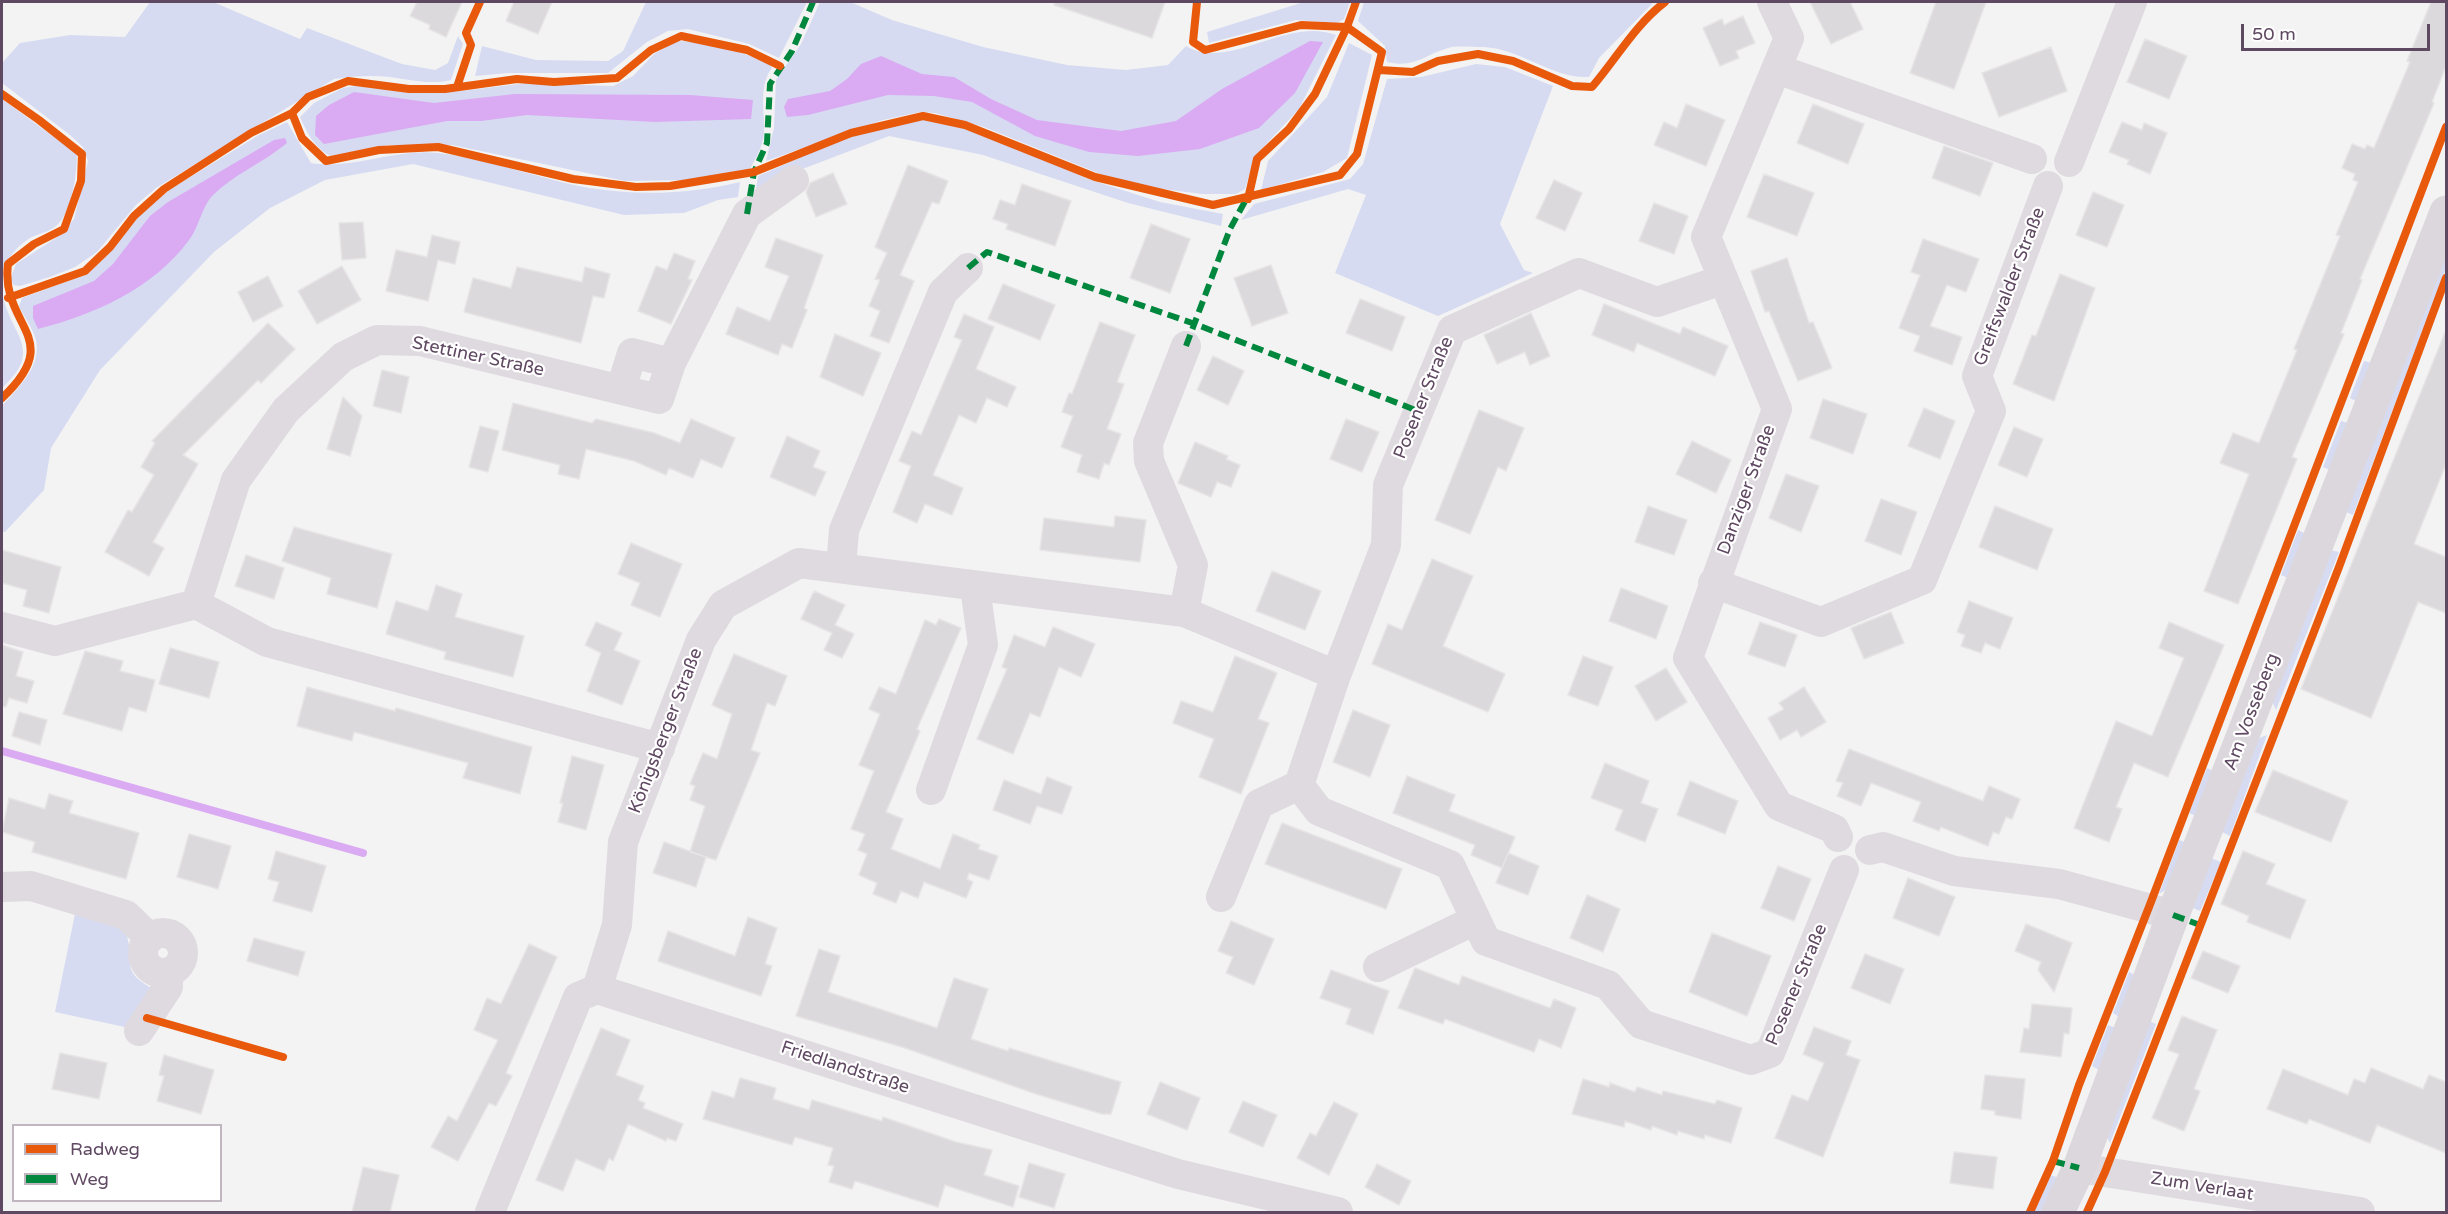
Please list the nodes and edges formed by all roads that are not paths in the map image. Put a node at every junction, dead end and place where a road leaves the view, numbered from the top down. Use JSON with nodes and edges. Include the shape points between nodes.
{"nodes":[{"id":1,"x":1772,"y":2,"type":"edge"},
{"id":2,"x":2132,"y":2,"type":"edge"},
{"id":3,"x":1777,"y":69,"type":"junction"},
{"id":4,"x":2032,"y":159,"type":"junction"},
{"id":5,"x":2069,"y":162,"type":"junction"},
{"id":6,"x":794,"y":180,"type":"dead end"},
{"id":7,"x":2048,"y":186,"type":"junction"},
{"id":8,"x":2446,"y":212,"type":"edge"},
{"id":9,"x":968,"y":268,"type":"dead end"},
{"id":10,"x":1722,"y":280,"type":"junction"},
{"id":11,"x":1186,"y":346,"type":"dead end"},
{"id":12,"x":841,"y":568,"type":"junction"},
{"id":13,"x":1713,"y":583,"type":"junction"},
{"id":14,"x":975,"y":587,"type":"junction"},
{"id":15,"x":196,"y":604,"type":"junction"},
{"id":16,"x":1184,"y":612,"type":"junction"},
{"id":17,"x":2,"y":627,"type":"edge"},
{"id":18,"x":1336,"y":675,"type":"junction"},
{"id":19,"x":660,"y":748,"type":"junction"},
{"id":20,"x":1299,"y":785,"type":"junction"},
{"id":21,"x":931,"y":790,"type":"dead end"},
{"id":22,"x":1838,"y":837,"type":"junction"},
{"id":23,"x":1870,"y":850,"type":"junction"},
{"id":24,"x":1844,"y":870,"type":"junction"},
{"id":25,"x":2,"y":887,"type":"edge"},
{"id":26,"x":1221,"y":897,"type":"dead end"},
{"id":27,"x":2173,"y":915,"type":"junction"},
{"id":28,"x":1475,"y":920,"type":"junction"},
{"id":29,"x":1378,"y":967,"type":"dead end"},
{"id":30,"x":597,"y":989,"type":"junction"},
{"id":31,"x":139,"y":1031,"type":"dead end"},
{"id":32,"x":2079,"y":1168,"type":"junction"},
{"id":33,"x":490,"y":1212,"type":"edge"},
{"id":34,"x":1338,"y":1212,"type":"edge"},
{"id":35,"x":2058,"y":1212,"type":"edge"},
{"id":36,"x":2360,"y":1212,"type":"edge"}],
"edges":[{"from":1,"to":3,"type":"street","name":"Danziger Straße","via":[[1789,38]]},
{"from":2,"to":5,"type":"street","name":"Greifswalder Straße"},
{"from":3,"to":4,"type":"street"},
{"from":3,"to":10,"type":"street","name":"Danziger Straße","via":[[1706,237]]},
{"from":4,"to":5,"type":"street","via":[[2047,146],[2065,153]]},
{"from":4,"to":7,"type":"street","name":"Greifswalder Straße","via":[[2035,180]]},
{"from":5,"to":7,"type":"street","name":"Greifswalder Straße","via":[[2066,178]]},
{"from":6,"to":15,"type":"street","name":"Stettiner Straße","via":[[747,214],[671,363],[659,399],[420,341],[377,340],[343,357],[286,410],[236,480]]},
{"from":7,"to":13,"type":"street","name":"Greifswalder Straße","via":[[1977,376],[1991,411],[1922,580],[1821,622]]},
{"from":8,"to":27,"type":"street","name":"Am Vosseberg"},
{"from":9,"to":12,"type":"street","via":[[943,292],[844,530]]},
{"from":10,"to":13,"type":"street","name":"Danziger Straße","via":[[1778,409]]},
{"from":10,"to":18,"type":"street","name":"Posener Straße","via":[[1657,302],[1579,273],[1452,330],[1388,485],[1386,545]]},
{"from":11,"to":16,"type":"street","via":[[1148,444],[1149,461],[1192,565]]},
{"from":12,"to":14,"type":"street","name":"Königsberger Straße"},
{"from":12,"to":19,"type":"street","name":"Königsberger Straße","via":[[799,562],[723,605],[701,640]]},
{"from":13,"to":22,"type":"street","name":"Danziger Straße","via":[[1688,658],[1779,806],[1834,829]]},
{"from":14,"to":16,"type":"street","name":"Königsberger Straße"},
{"from":14,"to":21,"type":"street","via":[[983,645]]},
{"from":15,"to":17,"type":"street","via":[[55,641]]},
{"from":15,"to":19,"type":"street","via":[[267,642]]},
{"from":16,"to":18,"type":"street"},
{"from":18,"to":20,"type":"street","name":"Posener Straße"},
{"from":19,"to":30,"type":"street","name":"Königsberger Straße","via":[[623,842],[617,925]]},
{"from":20,"to":26,"type":"street","via":[[1259,804]]},
{"from":20,"to":28,"type":"street","name":"Posener Straße","via":[[1319,812],[1450,865]]},
{"from":22,"to":23,"type":"street","via":[[1858,835]]},
{"from":22,"to":24,"type":"street","via":[[1832,855]]},
{"from":23,"to":24,"type":"street","via":[[1862,868]]},
{"from":23,"to":27,"type":"street","via":[[1883,847],[1954,871],[2059,884]]},
{"from":24,"to":28,"type":"street","name":"Posener Straße","via":[[1770,1053],[1751,1060],[1641,1024],[1608,984],[1486,941]]},
{"from":25,"to":31,"type":"street","via":[[31,886],[126,915],[150,938],[160,933],[179,940],[183,960],[168,974],[168,987]]},
{"from":27,"to":32,"type":"street","name":"Am Vosseberg"},
{"from":28,"to":29,"type":"street"},
{"from":30,"to":33,"type":"street","via":[[578,997]]},
{"from":30,"to":34,"type":"street","name":"Friedlandstraße","via":[[1178,1174]]},
{"from":32,"to":35,"type":"street","name":"Am Vosseberg"},
{"from":32,"to":36,"type":"street","name":"Zum Verlaat"}]}
